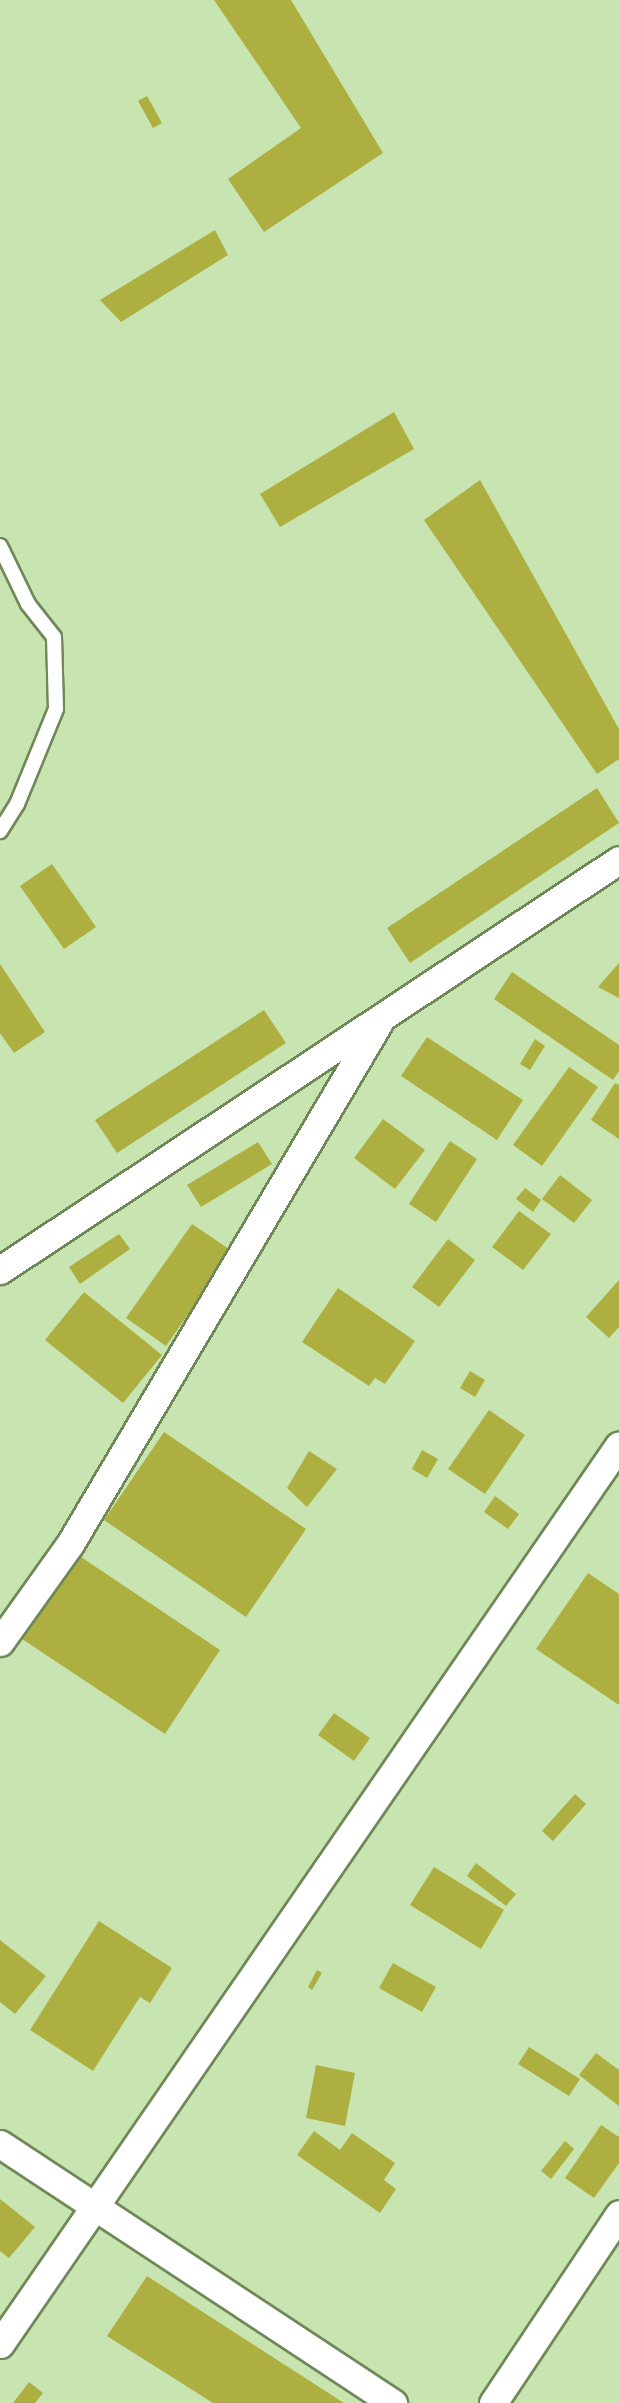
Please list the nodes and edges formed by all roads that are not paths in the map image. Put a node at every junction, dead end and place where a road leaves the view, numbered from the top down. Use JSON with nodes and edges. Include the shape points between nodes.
{"nodes":[{"id":1,"x":0,"y":546,"type":"edge"},
{"id":2,"x":0,"y":831,"type":"edge"},
{"id":3,"x":619,"y":860,"type":"edge"},
{"id":4,"x":382,"y":1018,"type":"junction"},
{"id":5,"x":0,"y":1270,"type":"edge"},
{"id":6,"x":619,"y":1444,"type":"edge"},
{"id":7,"x":0,"y":1642,"type":"edge"},
{"id":8,"x":0,"y":2144,"type":"edge"},
{"id":9,"x":95,"y":2204,"type":"junction"},
{"id":10,"x":619,"y":2214,"type":"edge"},
{"id":11,"x":0,"y":2344,"type":"edge"},
{"id":12,"x":393,"y":2403,"type":"edge"},
{"id":13,"x":494,"y":2403,"type":"edge"}],
"edges":[{"from":1,"to":2,"type":"lane","via":[[28,604],[54,637],[57,709],[17,804]]},
{"from":3,"to":4,"type":"street"},
{"from":4,"to":5,"type":"street"},
{"from":4,"to":7,"type":"street","via":[[70,1544]]},
{"from":6,"to":9,"type":"street"},
{"from":8,"to":9,"type":"street"},
{"from":9,"to":11,"type":"street"},
{"from":9,"to":12,"type":"street"},
{"from":10,"to":13,"type":"street"}]}
